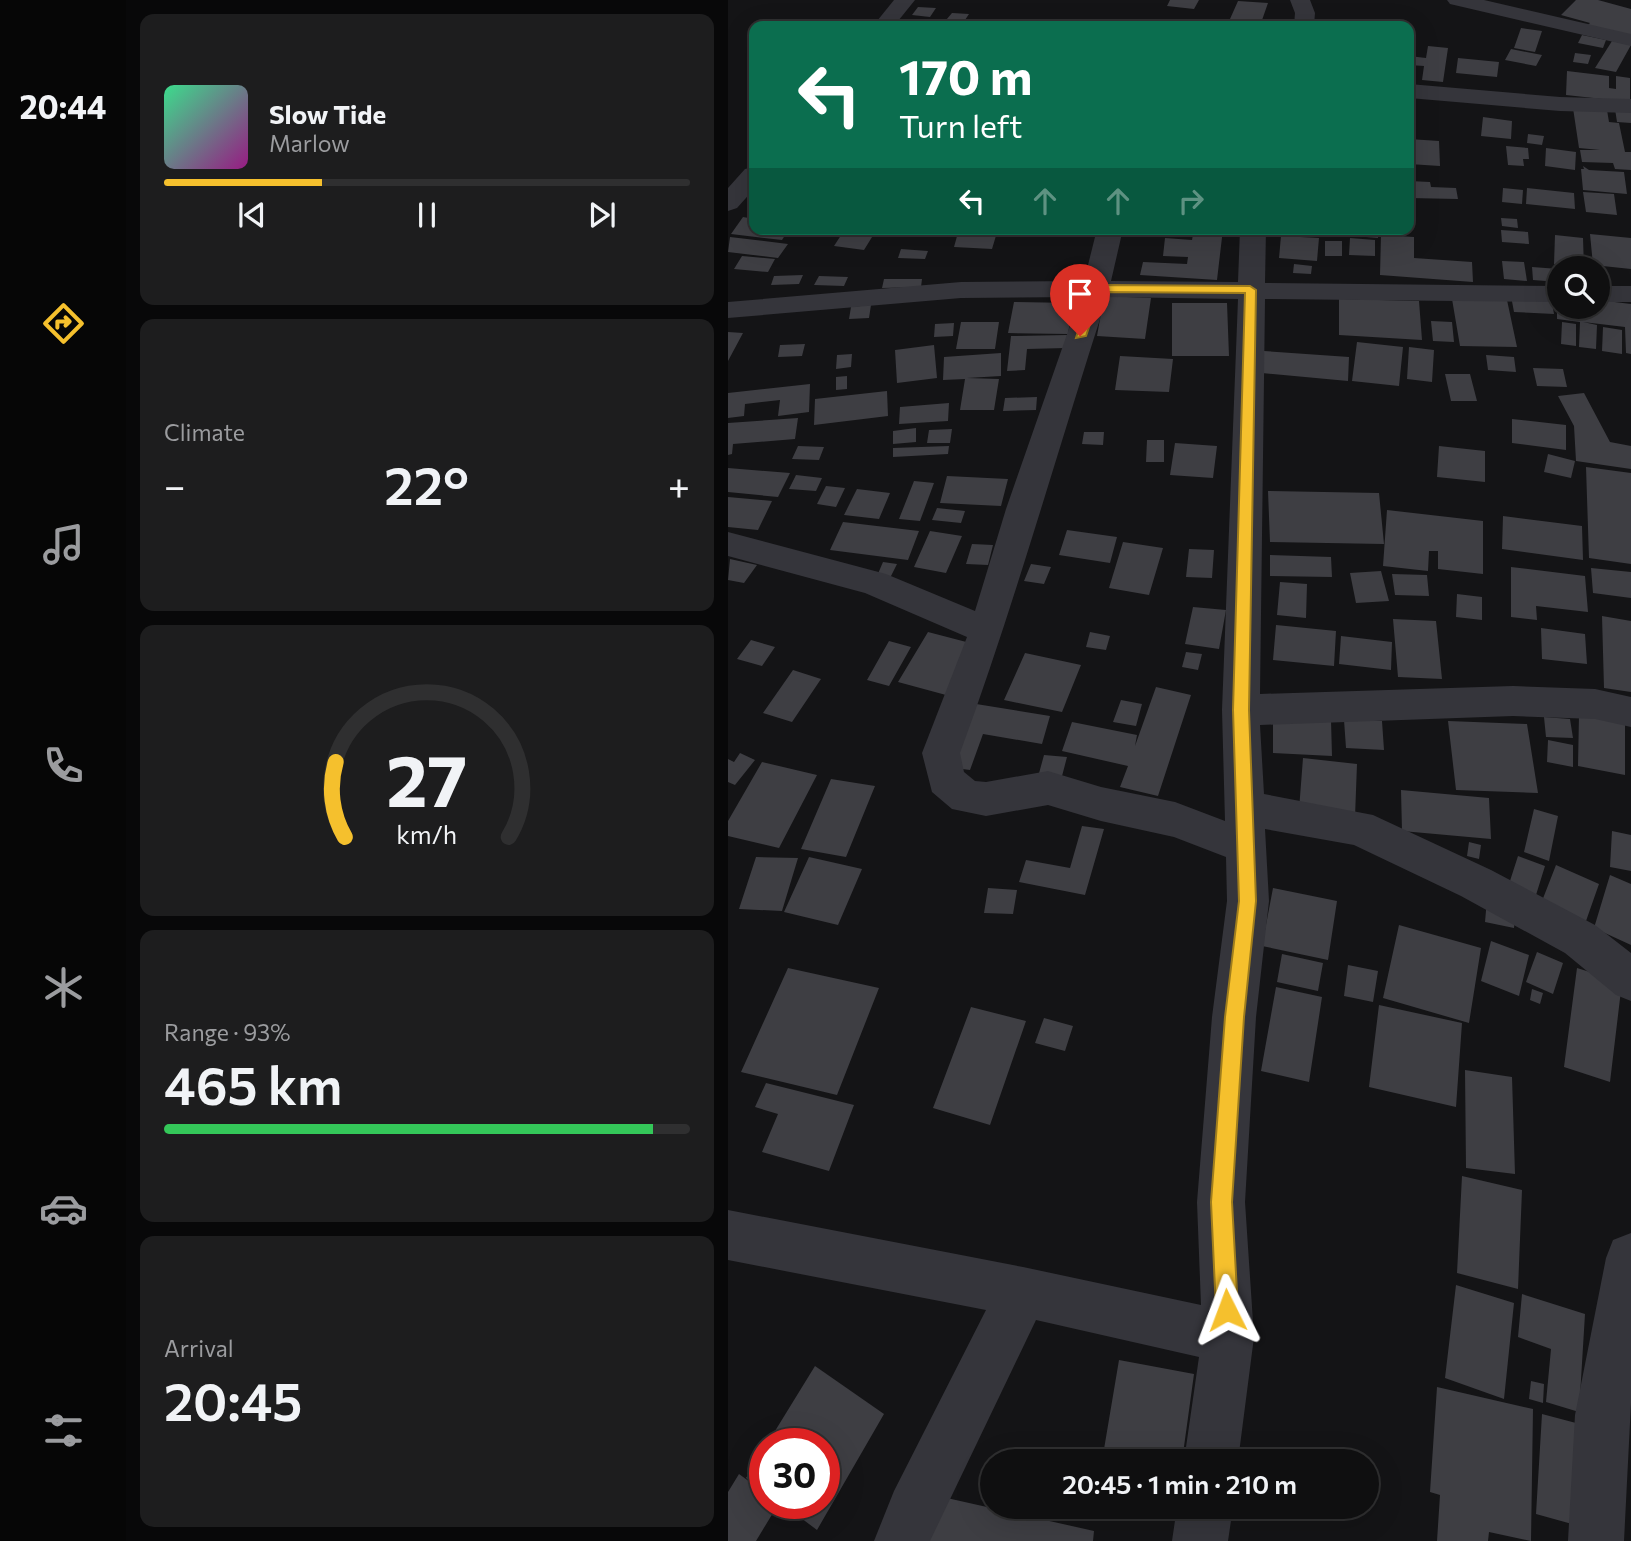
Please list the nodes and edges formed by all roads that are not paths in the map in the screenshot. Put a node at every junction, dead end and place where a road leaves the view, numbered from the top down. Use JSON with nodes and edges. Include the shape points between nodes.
{"nodes":[{"id":1,"x":905,"y":0,"type":"edge"},
{"id":2,"x":1300,"y":0,"type":"edge"},
{"id":3,"x":1457,"y":0,"type":"edge"},
{"id":4,"x":887,"y":21,"type":"edge"},
{"id":5,"x":1305,"y":21,"type":"edge"},
{"id":6,"x":1631,"y":40,"type":"edge"},
{"id":7,"x":1414,"y":91,"type":"edge"},
{"id":8,"x":1631,"y":106,"type":"edge"},
{"id":9,"x":749,"y":180,"type":"edge"},
{"id":10,"x":728,"y":203,"type":"edge"},
{"id":11,"x":1109,"y":235,"type":"edge"},
{"id":12,"x":1253,"y":235,"type":"edge"},
{"id":13,"x":1096,"y":289,"type":"junction"},
{"id":14,"x":1250,"y":290,"type":"junction"},
{"id":15,"x":1547,"y":294,"type":"edge"},
{"id":16,"x":1610,"y":294,"type":"edge"},
{"id":17,"x":1631,"y":294,"type":"edge"},
{"id":18,"x":728,"y":310,"type":"edge"},
{"id":19,"x":728,"y":544,"type":"edge"},
{"id":20,"x":987,"y":631,"type":"junction"},
{"id":21,"x":1241,"y":710,"type":"junction"},
{"id":22,"x":1631,"y":712,"type":"edge"},
{"id":23,"x":1245,"y":826,"type":"junction"},
{"id":24,"x":1631,"y":980,"type":"edge"},
{"id":25,"x":728,"y":1235,"type":"edge"},
{"id":26,"x":1631,"y":1258,"type":"edge"},
{"id":27,"x":1023,"y":1292,"type":"junction"},
{"id":28,"x":1228,"y":1337,"type":"junction"},
{"id":29,"x":1213,"y":1449,"type":"edge"},
{"id":30,"x":1203,"y":1519,"type":"edge"},
{"id":31,"x":902,"y":1541,"type":"edge"},
{"id":32,"x":1200,"y":1541,"type":"edge"},
{"id":33,"x":1596,"y":1541,"type":"edge"}],
"edges":[{"from":1,"to":4,"type":"street"},
{"from":2,"to":5,"type":"street"},
{"from":3,"to":6,"type":"street"},
{"from":7,"to":8,"type":"street"},
{"from":9,"to":10,"type":"street"},
{"from":11,"to":13,"type":"street"},
{"from":12,"to":14,"type":"street"},
{"from":13,"to":14,"type":"street"},
{"from":13,"to":18,"type":"street","via":[[961,290]]},
{"from":13,"to":20,"type":"street","via":[[1021,509]]},
{"from":14,"to":15,"type":"street"},
{"from":14,"to":21,"type":"street"},
{"from":16,"to":17,"type":"street"},
{"from":19,"to":20,"type":"street","via":[[874,583]]},
{"from":20,"to":23,"type":"street","via":[[941,753],[946,780],[966,797],[986,799],[1048,789],[1175,820]]},
{"from":21,"to":22,"type":"street","via":[[1513,701],[1595,704]]},
{"from":21,"to":23,"type":"street"},
{"from":23,"to":24,"type":"street","via":[[1359,828],[1580,939]]},
{"from":23,"to":28,"type":"street","via":[[1248,901],[1234,1017],[1222,1202]]},
{"from":25,"to":27,"type":"street"},
{"from":26,"to":33,"type":"street","via":[[1602,1415]]},
{"from":27,"to":28,"type":"street"},
{"from":27,"to":31,"type":"street"},
{"from":28,"to":29,"type":"street"},
{"from":30,"to":32,"type":"street"}]}
